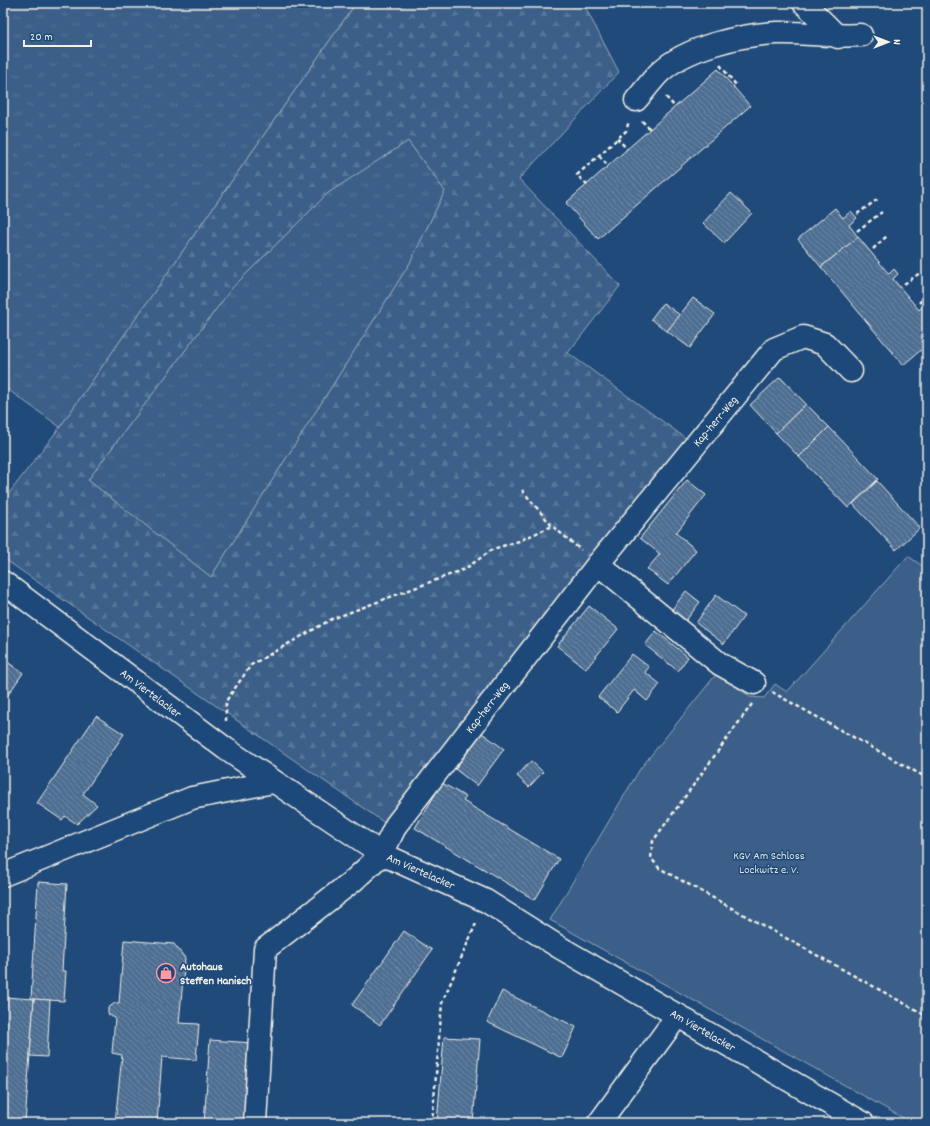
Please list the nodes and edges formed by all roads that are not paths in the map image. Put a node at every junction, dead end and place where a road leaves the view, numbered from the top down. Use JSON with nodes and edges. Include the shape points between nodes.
{"nodes":[{"id":1,"x":804,"y":3,"type":"edge"},
{"id":2,"x":861,"y":35,"type":"dead end"},
{"id":3,"x":838,"y":37,"type":"junction"},
{"id":4,"x":636,"y":100,"type":"road end"},
{"id":5,"x":851,"y":372,"type":"dead end"},
{"id":6,"x":598,"y":564,"type":"junction"},
{"id":7,"x":3,"y":582,"type":"edge"},
{"id":8,"x":754,"y":682,"type":"road end"},
{"id":9,"x":273,"y":782,"type":"junction"},
{"id":10,"x":382,"y":854,"type":"junction"},
{"id":11,"x":3,"y":875,"type":"edge"},
{"id":12,"x":678,"y":1015,"type":"junction"},
{"id":13,"x":835,"y":1116,"type":"edge"},
{"id":14,"x":255,"y":1123,"type":"edge"},
{"id":15,"x":599,"y":1123,"type":"edge"},
{"id":16,"x":863,"y":1123,"type":"edge"}],
"edges":[{"from":1,"to":3,"type":"street"},
{"from":2,"to":3,"type":"street"},
{"from":3,"to":4,"type":"street","via":[[776,33],[732,39],[687,55],[661,71]]},
{"from":5,"to":6,"type":"street","name":"Kap-herr-Weg","via":[[825,344],[803,337],[774,349]]},
{"from":6,"to":8,"type":"street","via":[[720,664]]},
{"from":6,"to":10,"type":"street","name":"Kap-herr-Weg","via":[[396,825]]},
{"from":7,"to":9,"type":"street","name":"Am Viertelacker"},
{"from":9,"to":10,"type":"street","name":"Am Viertelacker"},
{"from":9,"to":11,"type":"street","via":[[192,798]]},
{"from":10,"to":12,"type":"street","name":"Am Viertelacker","via":[[486,901],[559,947]]},
{"from":10,"to":14,"type":"street","via":[[354,880],[265,949]]},
{"from":12,"to":13,"type":"street","name":"Am Viertelacker"},
{"from":12,"to":15,"type":"street"},
{"from":13,"to":16,"type":"street","name":"Am Viertelacker"}]}
